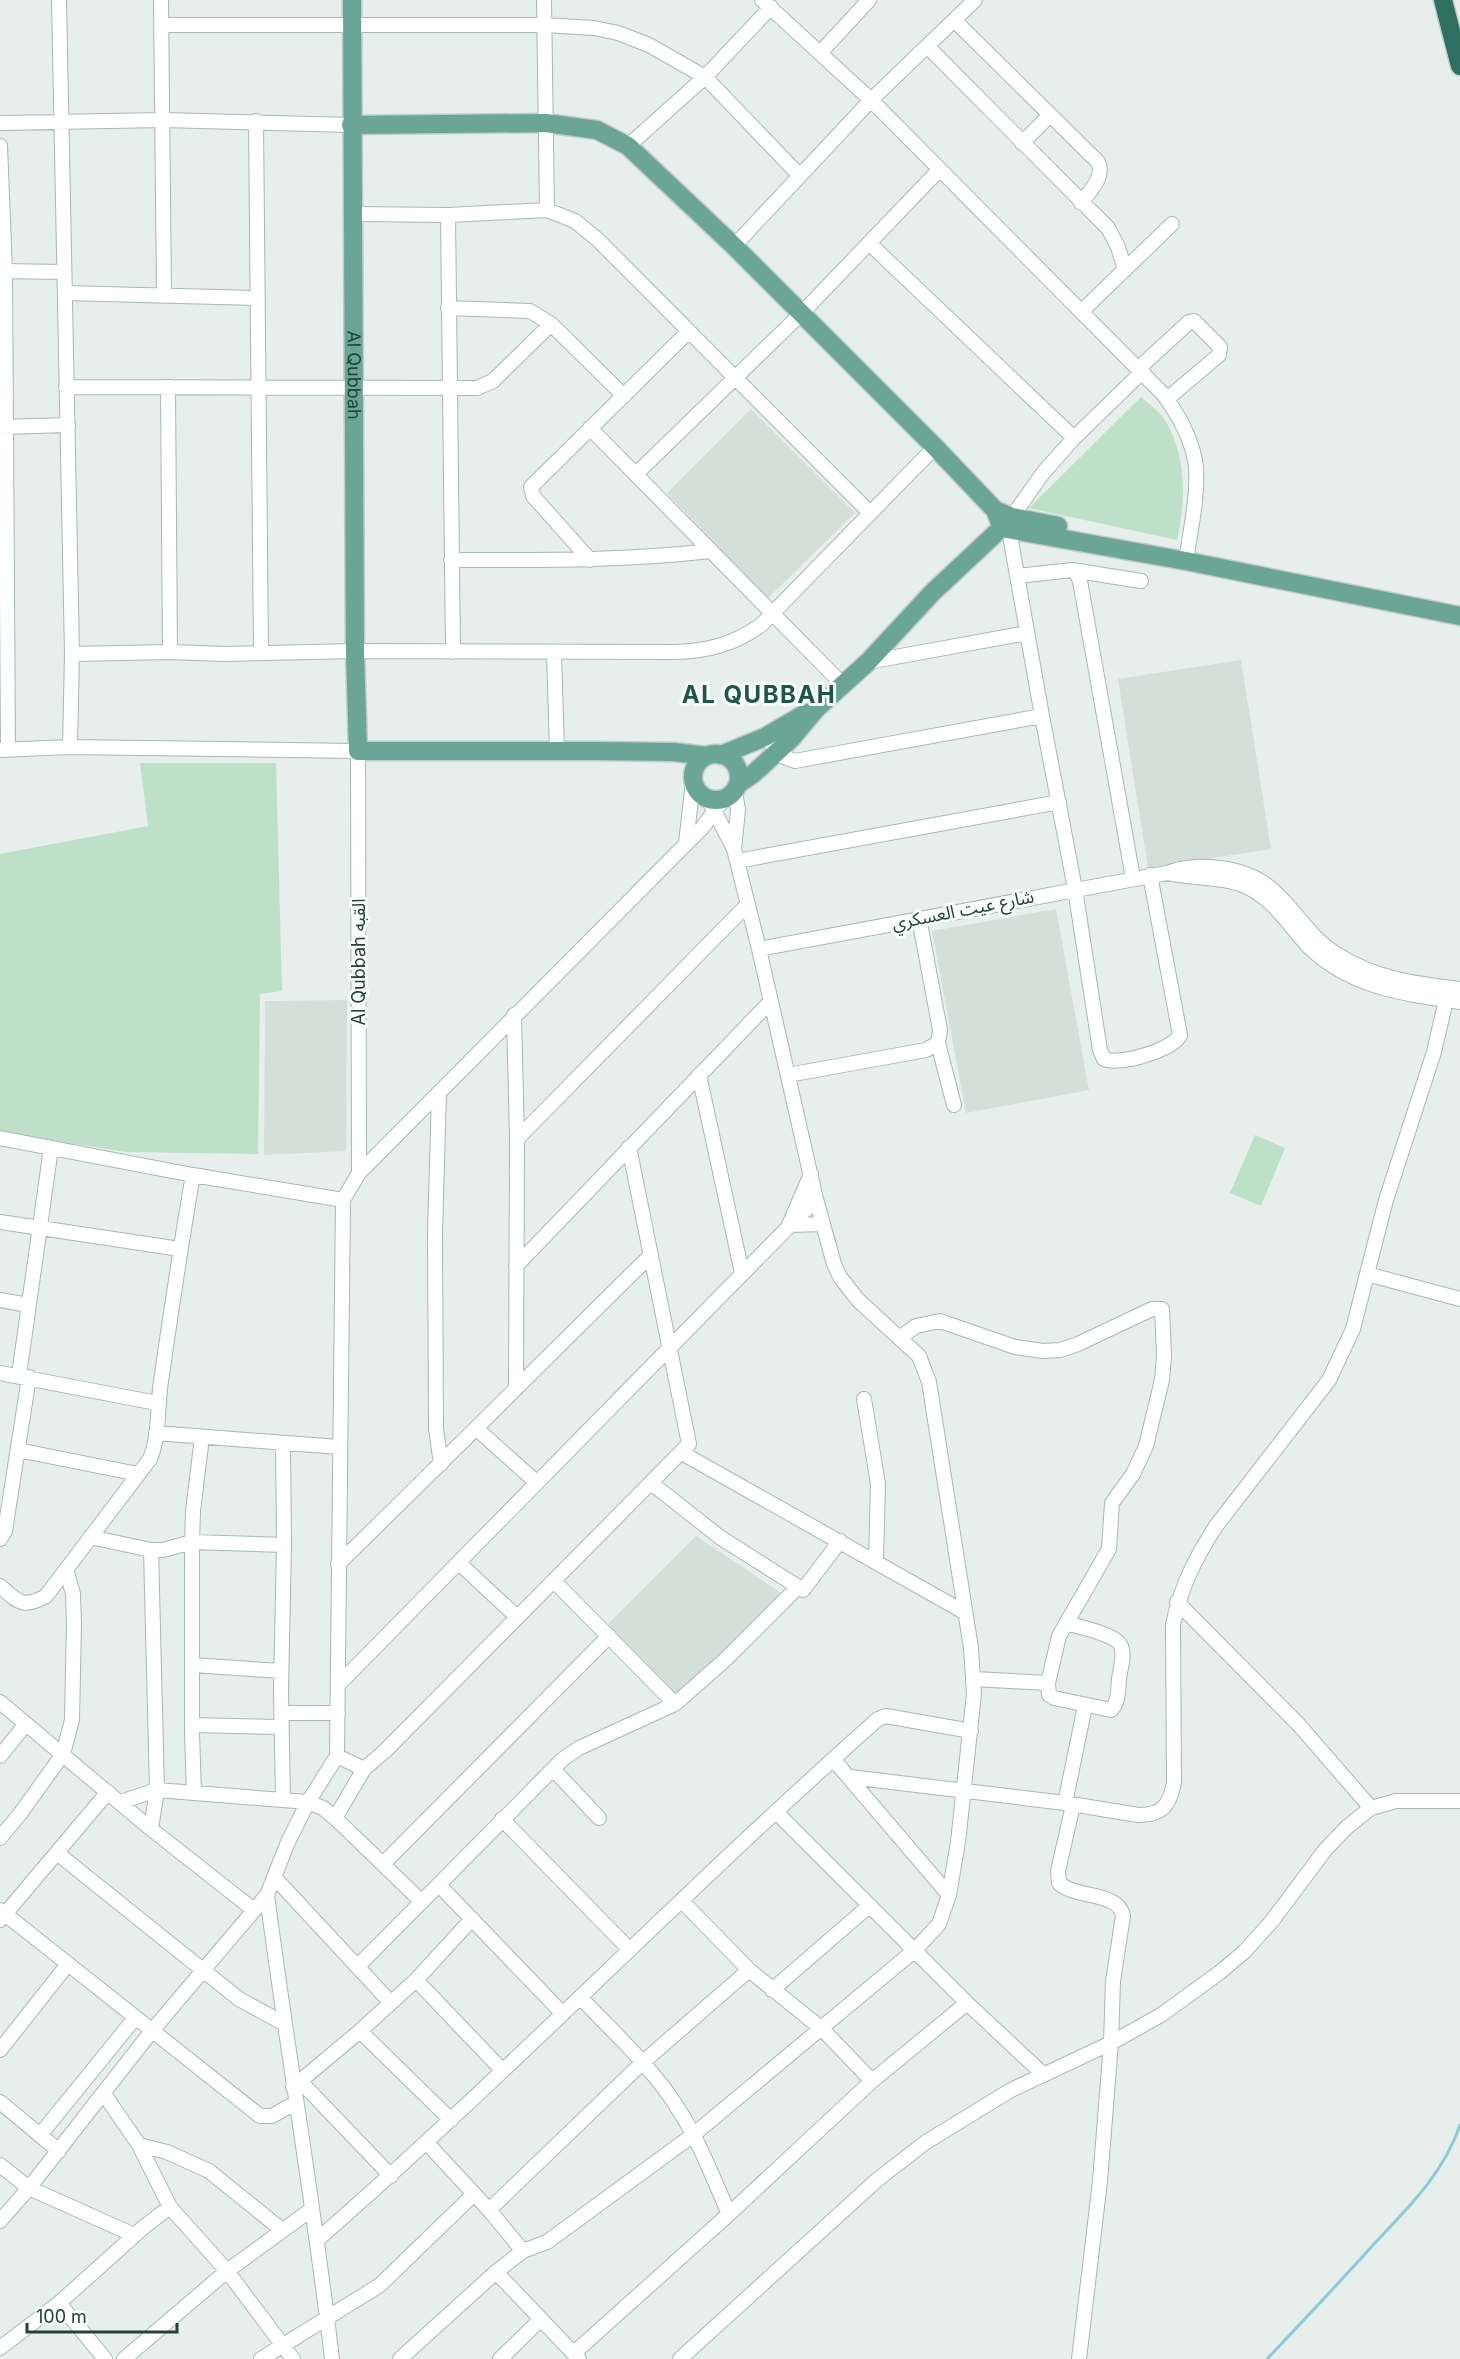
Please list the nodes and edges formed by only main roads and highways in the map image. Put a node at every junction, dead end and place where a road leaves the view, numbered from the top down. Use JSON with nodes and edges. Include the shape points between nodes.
{"nodes":[{"id":1,"x":352,"y":0,"type":"edge"},
{"id":2,"x":1443,"y":0,"type":"edge"},
{"id":3,"x":1460,"y":66,"type":"edge"},
{"id":4,"x":351,"y":125,"type":"junction"},
{"id":5,"x":1005,"y":521,"type":"junction"},
{"id":6,"x":1187,"y":556,"type":"junction"},
{"id":7,"x":1460,"y":604,"type":"edge"},
{"id":8,"x":1460,"y":616,"type":"edge"},
{"id":9,"x":816,"y":709,"type":"junction"},
{"id":10,"x":713,"y":755,"type":"junction"},
{"id":11,"x":724,"y":797,"type":"junction"}],
"edges":[{"from":1,"to":4,"type":"main road","name":"Al Qubbah"},
{"from":2,"to":3,"type":"highway"},
{"from":4,"to":5,"type":"main road","via":[[546,123],[597,130],[628,146],[802,313]]},
{"from":4,"to":10,"type":"main road","name":"Al Qubbah","via":[[358,751]]},
{"from":5,"to":6,"type":"main road"},
{"from":5,"to":9,"type":"main road","via":[[868,662]]},
{"from":6,"to":7,"type":"main road"},
{"from":6,"to":8,"type":"main road"},
{"from":9,"to":10,"type":"main road","via":[[765,737]]},
{"from":9,"to":11,"type":"main road","via":[[778,751]]},
{"from":10,"to":11,"type":"main road","via":[[734,762],[738,769]]},
{"from":10,"to":11,"type":"main road","via":[[695,766],[693,782],[701,795]]}]}
